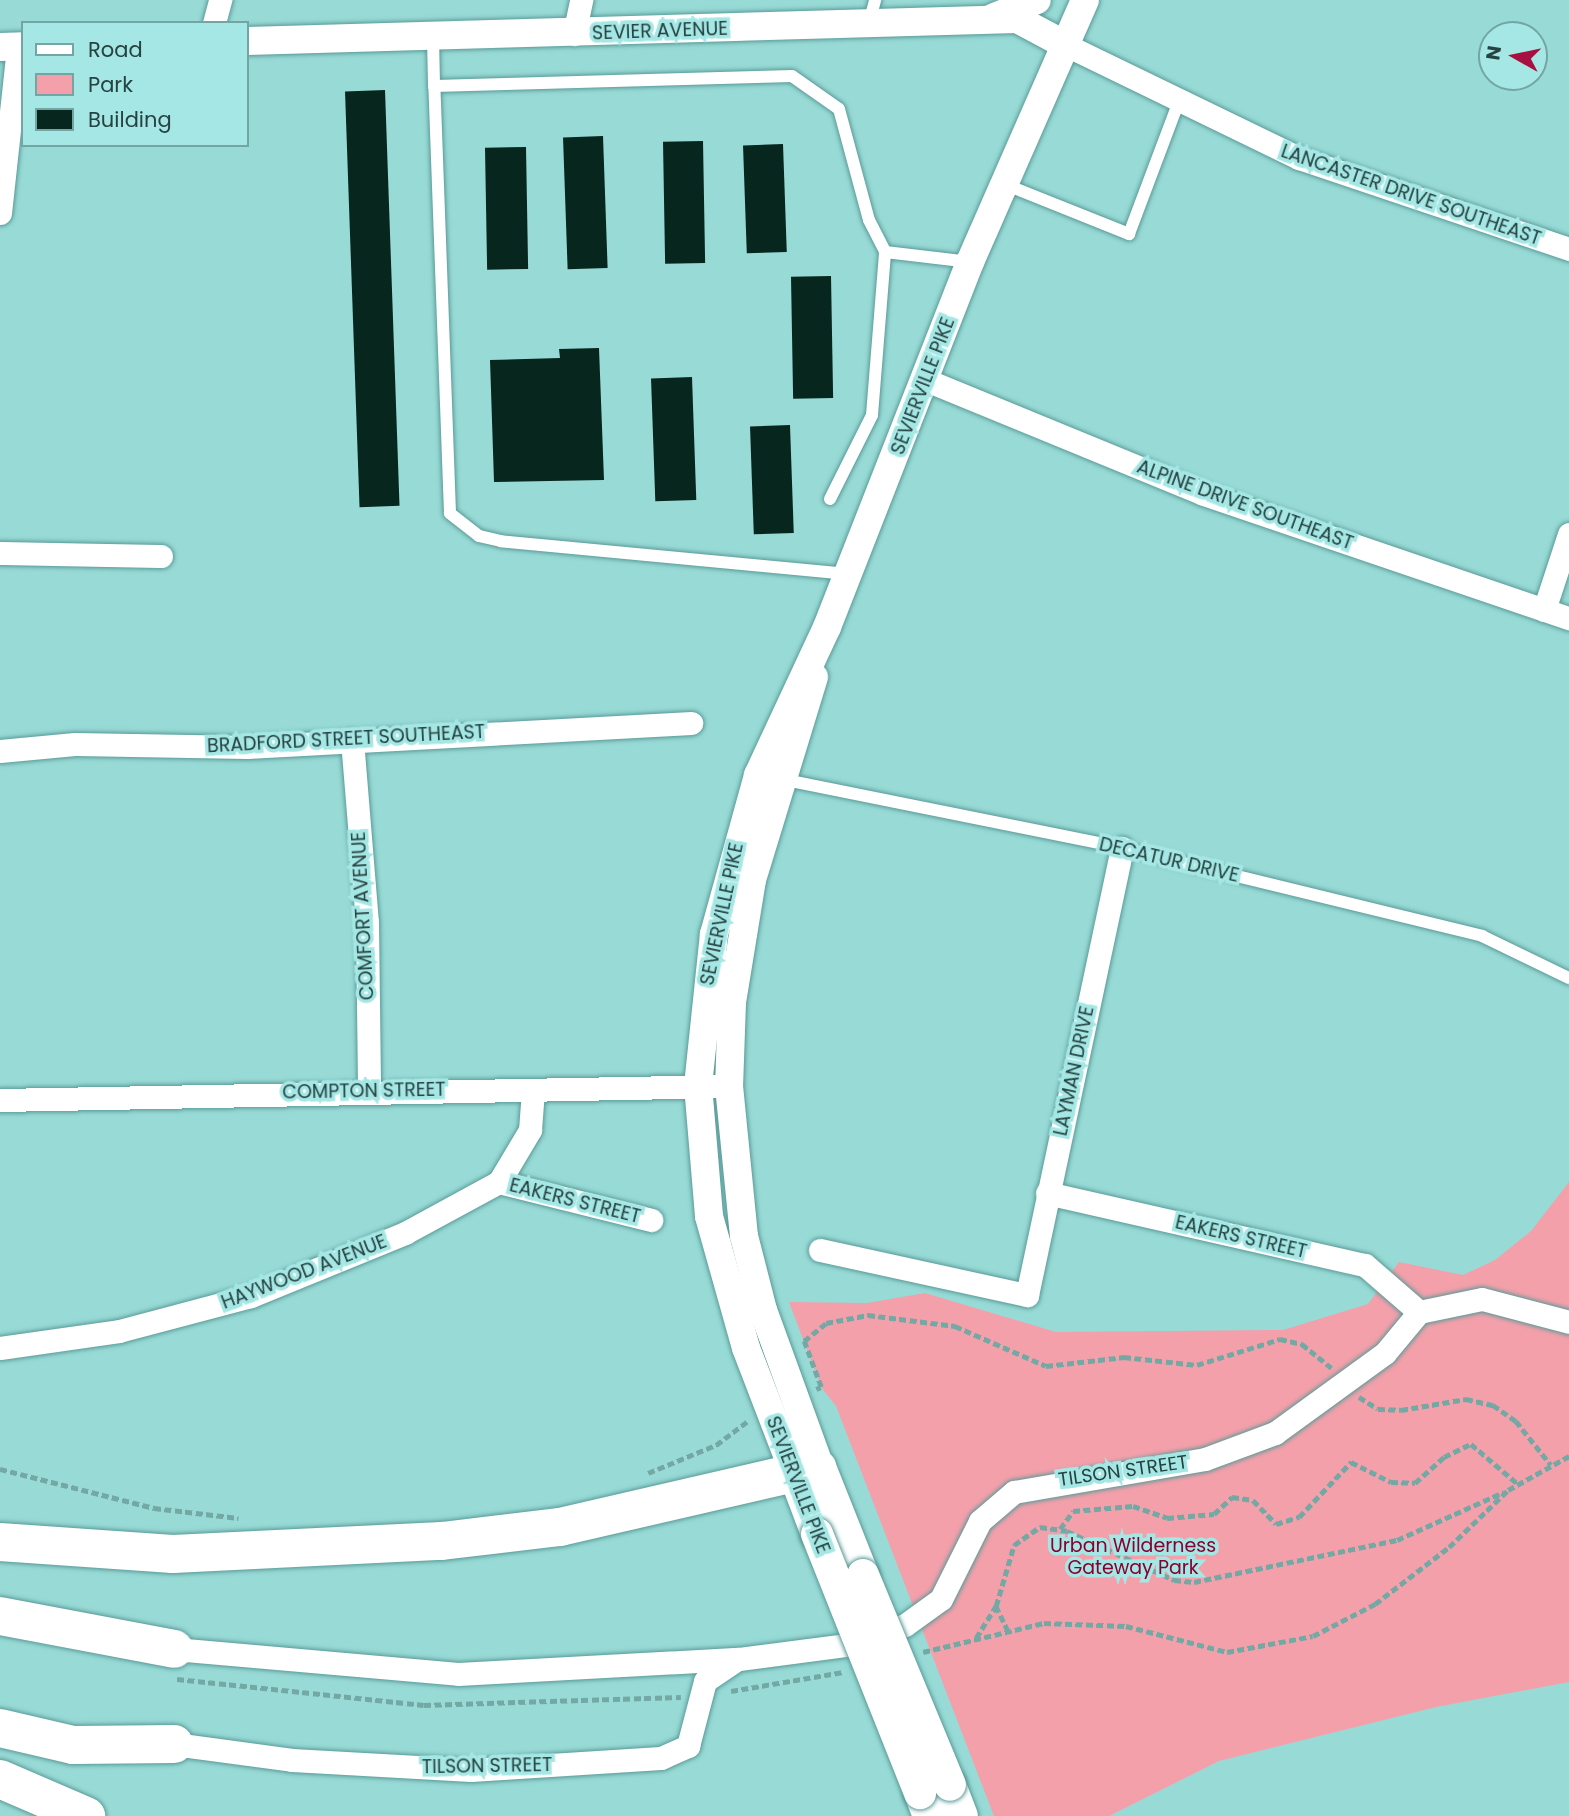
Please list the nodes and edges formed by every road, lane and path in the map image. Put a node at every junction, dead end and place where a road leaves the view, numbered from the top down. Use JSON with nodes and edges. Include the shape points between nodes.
{"nodes":[{"id":1,"x":220,"y":0,"type":"edge"},
{"id":2,"x":580,"y":0,"type":"edge"},
{"id":3,"x":1037,"y":0,"type":"edge"},
{"id":4,"x":1085,"y":0,"type":"edge"},
{"id":5,"x":872,"y":12,"type":"edge"},
{"id":6,"x":986,"y":20,"type":"junction"},
{"id":7,"x":215,"y":21,"type":"edge"},
{"id":8,"x":574,"y":34,"type":"junction"},
{"id":9,"x":433,"y":37,"type":"junction"},
{"id":10,"x":248,"y":41,"type":"edge"},
{"id":11,"x":1066,"y":45,"type":"junction"},
{"id":12,"x":14,"y":46,"type":"edge"},
{"id":13,"x":434,"y":86,"type":"junction"},
{"id":14,"x":1179,"y":101,"type":"junction"},
{"id":15,"x":1004,"y":184,"type":"junction"},
{"id":16,"x":0,"y":213,"type":"edge"},
{"id":17,"x":1569,"y":249,"type":"edge"},
{"id":18,"x":885,"y":252,"type":"junction"},
{"id":19,"x":970,"y":262,"type":"junction"},
{"id":20,"x":926,"y":380,"type":"junction"},
{"id":21,"x":830,"y":499,"type":"dead end"},
{"id":22,"x":1569,"y":534,"type":"edge"},
{"id":23,"x":0,"y":553,"type":"edge"},
{"id":24,"x":161,"y":556,"type":"dead end"},
{"id":25,"x":849,"y":575,"type":"junction"},
{"id":26,"x":1544,"y":610,"type":"junction"},
{"id":27,"x":1569,"y":618,"type":"edge"},
{"id":28,"x":691,"y":723,"type":"dead end"},
{"id":29,"x":352,"y":740,"type":"junction"},
{"id":30,"x":0,"y":751,"type":"edge"},
{"id":31,"x":771,"y":777,"type":"junction"},
{"id":32,"x":1122,"y":848,"type":"junction"},
{"id":33,"x":1569,"y":978,"type":"edge"},
{"id":34,"x":698,"y":1086,"type":"junction"},
{"id":35,"x":729,"y":1086,"type":"junction"},
{"id":36,"x":533,"y":1090,"type":"junction"},
{"id":37,"x":369,"y":1091,"type":"junction"},
{"id":38,"x":0,"y":1100,"type":"edge"},
{"id":39,"x":499,"y":1182,"type":"junction"},
{"id":40,"x":1047,"y":1193,"type":"junction"},
{"id":41,"x":651,"y":1220,"type":"dead end"},
{"id":42,"x":820,"y":1250,"type":"dead end"},
{"id":43,"x":1419,"y":1312,"type":"junction"},
{"id":44,"x":1569,"y":1322,"type":"edge"},
{"id":45,"x":0,"y":1348,"type":"edge"},
{"id":46,"x":1569,"y":1456,"type":"edge"},
{"id":47,"x":1551,"y":1465,"type":"dead end"},
{"id":48,"x":807,"y":1470,"type":"junction"},
{"id":49,"x":1518,"y":1484,"type":"dead end"},
{"id":50,"x":1507,"y":1490,"type":"dead end"},
{"id":51,"x":1060,"y":1529,"type":"junction"},
{"id":52,"x":0,"y":1542,"type":"edge"},
{"id":53,"x":996,"y":1606,"type":"junction"},
{"id":54,"x":0,"y":1616,"type":"edge"},
{"id":55,"x":1008,"y":1631,"type":"dead end"},
{"id":56,"x":976,"y":1638,"type":"dead end"},
{"id":57,"x":174,"y":1649,"type":"joint"},
{"id":58,"x":739,"y":1659,"type":"junction"},
{"id":59,"x":658,"y":1664,"type":"junction"},
{"id":60,"x":697,"y":1695,"type":"junction"},
{"id":61,"x":0,"y":1728,"type":"edge"},
{"id":62,"x":174,"y":1744,"type":"joint"},
{"id":63,"x":0,"y":1779,"type":"edge"},
{"id":64,"x":925,"y":1804,"type":"edge"},
{"id":65,"x":86,"y":1816,"type":"edge"},
{"id":66,"x":962,"y":1816,"type":"edge"}],
"edges":[{"from":1,"to":7,"type":"street"},
{"from":2,"to":8,"type":"street"},
{"from":3,"to":6,"type":"street"},
{"from":4,"to":11,"type":"street","name":"SEVIERVILLE PIKE"},
{"from":5,"to":6,"type":"street","name":"SEVIER AVENUE"},
{"from":5,"to":8,"type":"street","name":"SEVIER AVENUE"},
{"from":6,"to":11,"type":"street","name":"SEVIER AVENUE","via":[[1017,19]]},
{"from":8,"to":9,"type":"street","name":"SEVIER AVENUE"},
{"from":9,"to":10,"type":"street","name":"SEVIER AVENUE"},
{"from":9,"to":13,"type":"lane"},
{"from":11,"to":14,"type":"street","name":"LANCASTER DRIVE SOUTHEAST"},
{"from":11,"to":15,"type":"street","name":"SEVIERVILLE PIKE"},
{"from":12,"to":16,"type":"street"},
{"from":13,"to":18,"type":"lane","via":[[792,76],[839,109],[869,220]]},
{"from":13,"to":25,"type":"lane","via":[[450,513],[479,536],[501,541]]},
{"from":14,"to":15,"type":"lane","via":[[1129,234]]},
{"from":14,"to":17,"type":"street","name":"LANCASTER DRIVE SOUTHEAST","via":[[1325,168]]},
{"from":15,"to":19,"type":"street","name":"SEVIERVILLE PIKE"},
{"from":18,"to":19,"type":"lane"},
{"from":18,"to":21,"type":"lane","via":[[872,415]]},
{"from":19,"to":20,"type":"street","name":"SEVIERVILLE PIKE"},
{"from":20,"to":25,"type":"street","name":"SEVIERVILLE PIKE"},
{"from":20,"to":26,"type":"street","name":"ALPINE DRIVE SOUTHEAST","via":[[1201,493]]},
{"from":22,"to":26,"type":"street"},
{"from":23,"to":24,"type":"street"},
{"from":25,"to":31,"type":"street","name":"SEVIERVILLE PIKE"},
{"from":26,"to":27,"type":"street","name":"ALPINE DRIVE SOUTHEAST"},
{"from":28,"to":29,"type":"street","name":"BRADFORD STREET SOUTHEAST"},
{"from":29,"to":30,"type":"street","name":"BRADFORD STREET SOUTHEAST","via":[[247,747],[75,744]]},
{"from":29,"to":37,"type":"street","name":"COMFORT AVENUE","via":[[367,922]]},
{"from":31,"to":32,"type":"lane","name":"DECATUR DRIVE"},
{"from":31,"to":34,"type":"street","name":"SEVIERVILLE PIKE","via":[[714,934]]},
{"from":31,"to":35,"type":"street","name":"SEVIERVILLE PIKE","via":[[741,935]]},
{"from":32,"to":33,"type":"lane","name":"DECATUR DRIVE","via":[[1482,936]]},
{"from":32,"to":40,"type":"street","name":"LAYMAN DRIVE"},
{"from":34,"to":35,"type":"street","name":"COMPTON STREET"},
{"from":34,"to":36,"type":"street","name":"COMPTON STREET"},
{"from":34,"to":48,"type":"street","name":"SEVIERVILLE PIKE","via":[[709,1216],[727,1289]]},
{"from":35,"to":48,"type":"street","name":"SEVIERVILLE PIKE","via":[[744,1236]]},
{"from":36,"to":37,"type":"street","name":"COMPTON STREET"},
{"from":36,"to":39,"type":"street","via":[[530,1130]]},
{"from":37,"to":38,"type":"street","name":"COMPTON STREET"},
{"from":39,"to":41,"type":"street","name":"EAKERS STREET"},
{"from":39,"to":45,"type":"street","name":"HAYWOOD AVENUE","via":[[405,1233],[251,1296],[119,1331]]},
{"from":40,"to":42,"type":"street","name":"LAYMAN DRIVE","via":[[1027,1295]]},
{"from":40,"to":43,"type":"street","name":"EAKERS STREET","via":[[1365,1265]]},
{"from":43,"to":44,"type":"street","via":[[1482,1299]]},
{"from":43,"to":58,"type":"street","name":"TILSON STREET","via":[[1385,1353],[1275,1433],[1205,1459],[1014,1492],[980,1521],[941,1599],[905,1625],[845,1645]]},
{"from":46,"to":47,"type":"path"},
{"from":48,"to":52,"type":"highway","via":[[560,1527],[465,1539],[173,1554]]},
{"from":48,"to":64,"type":"main road","name":"SEVIERVILLE PIKE","bridge":true,"via":[[817,1534]]},
{"from":48,"to":66,"type":"main road","name":"SEVIERVILLE PIKE","bridge":true,"via":[[863,1575]]},
{"from":49,"to":51,"type":"path","via":[[1471,1444],[1444,1457],[1415,1483],[1391,1482],[1351,1462],[1299,1517],[1276,1524],[1253,1500],[1232,1497],[1214,1514],[1167,1518],[1133,1506],[1073,1511]]},
{"from":50,"to":51,"type":"path","via":[[1397,1540],[1194,1582],[1174,1580]]},
{"from":51,"to":53,"type":"path","via":[[1025,1532],[1014,1545]]},
{"from":53,"to":55,"type":"path"},
{"from":53,"to":56,"type":"path"},
{"from":54,"to":57,"type":"highway"},
{"from":57,"to":59,"type":"street","name":"TILSON STREET","via":[[447,1674]]},
{"from":58,"to":59,"type":"street","name":"TILSON STREET"},
{"from":58,"to":60,"type":"street","name":"TILSON STREET","via":[[712,1674]]},
{"from":59,"to":60,"type":"street"},
{"from":60,"to":62,"type":"street","name":"TILSON STREET","via":[[692,1740],[662,1758],[446,1769],[292,1760]]},
{"from":61,"to":62,"type":"highway","via":[[74,1745]]},
{"from":63,"to":65,"type":"highway"}]}
